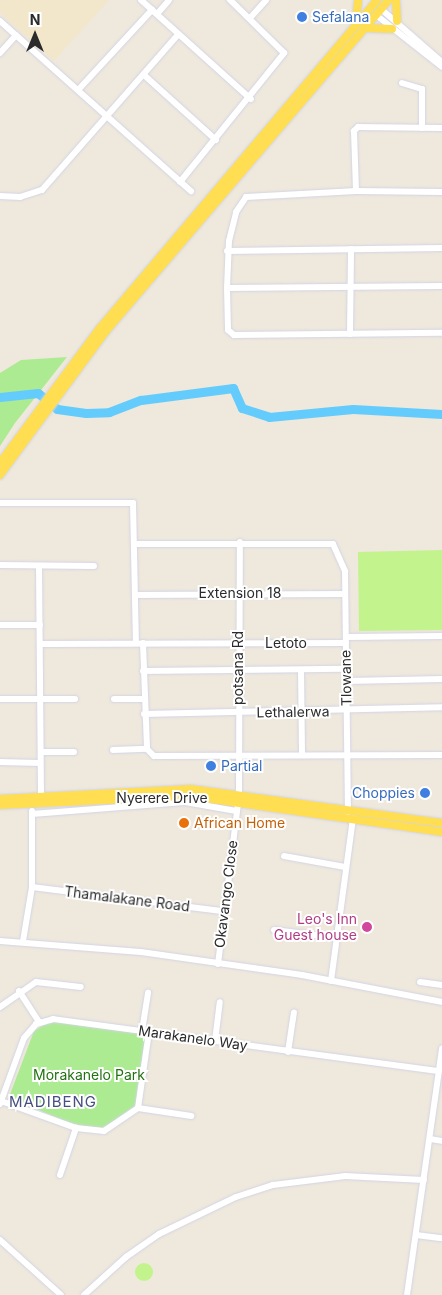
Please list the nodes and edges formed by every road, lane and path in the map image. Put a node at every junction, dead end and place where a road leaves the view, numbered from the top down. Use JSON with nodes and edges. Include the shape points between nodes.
{"nodes":[{"id":1,"x":141,"y":0,"type":"edge"},
{"id":2,"x":169,"y":0,"type":"edge"},
{"id":3,"x":230,"y":0,"type":"edge"},
{"id":4,"x":266,"y":0,"type":"edge"},
{"id":5,"x":359,"y":0,"type":"edge"},
{"id":6,"x":389,"y":0,"type":"edge"},
{"id":7,"x":396,"y":0,"type":"edge"},
{"id":8,"x":373,"y":3,"type":"edge"},
{"id":9,"x":154,"y":12,"type":"junction"},
{"id":10,"x":379,"y":12,"type":"junction"},
{"id":11,"x":250,"y":18,"type":"junction"},
{"id":12,"x":0,"y":21,"type":"edge"},
{"id":13,"x":397,"y":21,"type":"junction"},
{"id":14,"x":356,"y":23,"type":"junction"},
{"id":15,"x":364,"y":28,"type":"junction"},
{"id":16,"x":392,"y":29,"type":"junction"},
{"id":17,"x":16,"y":35,"type":"junction"},
{"id":18,"x":177,"y":36,"type":"junction"},
{"id":19,"x":0,"y":53,"type":"edge"},
{"id":20,"x":442,"y":62,"type":"edge"},
{"id":21,"x":442,"y":67,"type":"edge"},
{"id":22,"x":144,"y":75,"type":"junction"},
{"id":23,"x":402,"y":83,"type":"dead end"},
{"id":24,"x":79,"y":89,"type":"junction"},
{"id":25,"x":251,"y":99,"type":"junction"},
{"id":26,"x":108,"y":117,"type":"junction"},
{"id":27,"x":422,"y":128,"type":"junction"},
{"id":28,"x":442,"y":128,"type":"edge"},
{"id":29,"x":216,"y":140,"type":"junction"},
{"id":30,"x":180,"y":182,"type":"junction"},
{"id":31,"x":356,"y":191,"type":"junction"},
{"id":32,"x":191,"y":192,"type":"dead end"},
{"id":33,"x":442,"y":192,"type":"edge"},
{"id":34,"x":0,"y":196,"type":"edge"},
{"id":35,"x":352,"y":248,"type":"junction"},
{"id":36,"x":442,"y":248,"type":"edge"},
{"id":37,"x":227,"y":251,"type":"junction"},
{"id":38,"x":351,"y":286,"type":"junction"},
{"id":39,"x":442,"y":286,"type":"edge"},
{"id":40,"x":227,"y":288,"type":"junction"},
{"id":41,"x":442,"y":333,"type":"edge"},
{"id":42,"x":350,"y":334,"type":"junction"},
{"id":43,"x":72,"y":369,"type":"junction"},
{"id":44,"x":45,"y":403,"type":"junction"},
{"id":45,"x":0,"y":463,"type":"edge"},
{"id":46,"x":0,"y":475,"type":"edge"},
{"id":47,"x":0,"y":504,"type":"edge"},
{"id":48,"x":240,"y":542,"type":"junction"},
{"id":49,"x":134,"y":544,"type":"junction"},
{"id":50,"x":0,"y":565,"type":"edge"},
{"id":51,"x":39,"y":566,"type":"junction"},
{"id":52,"x":94,"y":566,"type":"dead end"},
{"id":53,"x":240,"y":592,"type":"junction"},
{"id":54,"x":135,"y":594,"type":"junction"},
{"id":55,"x":344,"y":594,"type":"junction"},
{"id":56,"x":0,"y":625,"type":"edge"},
{"id":57,"x":40,"y":625,"type":"junction"},
{"id":58,"x":442,"y":636,"type":"edge"},
{"id":59,"x":346,"y":640,"type":"junction"},
{"id":60,"x":140,"y":643,"type":"junction"},
{"id":61,"x":237,"y":643,"type":"junction"},
{"id":62,"x":40,"y":644,"type":"junction"},
{"id":63,"x":346,"y":669,"type":"junction"},
{"id":64,"x":238,"y":670,"type":"junction"},
{"id":65,"x":301,"y":670,"type":"junction"},
{"id":66,"x":143,"y":671,"type":"junction"},
{"id":67,"x":442,"y":679,"type":"edge"},
{"id":68,"x":347,"y":681,"type":"junction"},
{"id":69,"x":0,"y":699,"type":"edge"},
{"id":70,"x":40,"y":699,"type":"junction"},
{"id":71,"x":75,"y":699,"type":"dead end"},
{"id":72,"x":114,"y":699,"type":"dead end"},
{"id":73,"x":143,"y":699,"type":"junction"},
{"id":74,"x":442,"y":707,"type":"edge"},
{"id":75,"x":347,"y":710,"type":"junction"},
{"id":76,"x":301,"y":712,"type":"junction"},
{"id":77,"x":238,"y":713,"type":"junction"},
{"id":78,"x":144,"y":714,"type":"junction"},
{"id":79,"x":113,"y":750,"type":"dead end"},
{"id":80,"x":147,"y":750,"type":"junction"},
{"id":81,"x":40,"y":752,"type":"junction"},
{"id":82,"x":74,"y":752,"type":"dead end"},
{"id":83,"x":239,"y":755,"type":"junction"},
{"id":84,"x":302,"y":755,"type":"junction"},
{"id":85,"x":442,"y":755,"type":"edge"},
{"id":86,"x":347,"y":756,"type":"junction"},
{"id":87,"x":0,"y":762,"type":"edge"},
{"id":88,"x":40,"y":762,"type":"junction"},
{"id":89,"x":41,"y":796,"type":"junction"},
{"id":90,"x":0,"y":798,"type":"edge"},
{"id":91,"x":238,"y":798,"type":"junction"},
{"id":92,"x":32,"y":803,"type":"junction"},
{"id":93,"x":0,"y":805,"type":"edge"},
{"id":94,"x":236,"y":811,"type":"junction"},
{"id":95,"x":32,"y":814,"type":"junction"},
{"id":96,"x":350,"y":815,"type":"junction"},
{"id":97,"x":442,"y":823,"type":"edge"},
{"id":98,"x":442,"y":832,"type":"edge"},
{"id":99,"x":284,"y":856,"type":"dead end"},
{"id":100,"x":345,"y":867,"type":"junction"},
{"id":101,"x":32,"y":887,"type":"junction"},
{"id":102,"x":223,"y":911,"type":"junction"},
{"id":103,"x":274,"y":930,"type":"dead end"},
{"id":104,"x":336,"y":938,"type":"junction"},
{"id":105,"x":23,"y":940,"type":"junction"},
{"id":106,"x":0,"y":941,"type":"edge"},
{"id":107,"x":218,"y":964,"type":"junction"},
{"id":108,"x":331,"y":981,"type":"junction"},
{"id":109,"x":420,"y":982,"type":"dead end"},
{"id":110,"x":442,"y":985,"type":"edge"},
{"id":111,"x":81,"y":987,"type":"dead end"},
{"id":112,"x":19,"y":991,"type":"junction"},
{"id":113,"x":148,"y":992,"type":"dead end"},
{"id":114,"x":220,"y":1002,"type":"dead end"},
{"id":115,"x":442,"y":1002,"type":"edge"},
{"id":116,"x":0,"y":1006,"type":"edge"},
{"id":117,"x":294,"y":1012,"type":"dead end"},
{"id":118,"x":39,"y":1022,"type":"junction"},
{"id":119,"x":145,"y":1031,"type":"junction"},
{"id":120,"x":215,"y":1041,"type":"junction"},
{"id":121,"x":442,"y":1048,"type":"edge"},
{"id":122,"x":288,"y":1052,"type":"junction"},
{"id":123,"x":439,"y":1071,"type":"junction"},
{"id":124,"x":1,"y":1102,"type":"edge"},
{"id":125,"x":138,"y":1108,"type":"junction"},
{"id":126,"x":190,"y":1116,"type":"dead end"},
{"id":127,"x":76,"y":1128,"type":"junction"},
{"id":128,"x":430,"y":1139,"type":"junction"},
{"id":129,"x":442,"y":1141,"type":"edge"},
{"id":130,"x":60,"y":1175,"type":"dead end"},
{"id":131,"x":424,"y":1180,"type":"junction"},
{"id":132,"x":416,"y":1235,"type":"junction"},
{"id":133,"x":442,"y":1238,"type":"edge"},
{"id":134,"x":0,"y":1240,"type":"edge"},
{"id":135,"x":61,"y":1295,"type":"edge"},
{"id":136,"x":84,"y":1295,"type":"edge"},
{"id":137,"x":407,"y":1295,"type":"edge"}],
"edges":[{"from":1,"to":9,"type":"street"},
{"from":2,"to":9,"type":"street"},
{"from":3,"to":11,"type":"street"},
{"from":4,"to":11,"type":"street"},
{"from":5,"to":8,"type":"main road"},
{"from":5,"to":14,"type":"main road"},
{"from":6,"to":10,"type":"main road"},
{"from":7,"to":13,"type":"main road"},
{"from":8,"to":10,"type":"main road"},
{"from":8,"to":14,"type":"main road"},
{"from":9,"to":18,"type":"street"},
{"from":9,"to":24,"type":"street"},
{"from":10,"to":13,"type":"street"},
{"from":10,"to":15,"type":"main road"},
{"from":10,"to":16,"type":"street"},
{"from":11,"to":25,"type":"street","via":[[284,53]]},
{"from":12,"to":17,"type":"street"},
{"from":13,"to":20,"type":"street"},
{"from":14,"to":43,"type":"main road"},
{"from":15,"to":16,"type":"main road"},
{"from":15,"to":43,"type":"main road"},
{"from":16,"to":21,"type":"street"},
{"from":17,"to":19,"type":"street"},
{"from":17,"to":24,"type":"street"},
{"from":18,"to":22,"type":"street"},
{"from":18,"to":25,"type":"street"},
{"from":22,"to":26,"type":"street"},
{"from":22,"to":29,"type":"street"},
{"from":23,"to":27,"type":"street","via":[[422,89]]},
{"from":24,"to":26,"type":"street"},
{"from":25,"to":29,"type":"street"},
{"from":26,"to":30,"type":"street"},
{"from":26,"to":34,"type":"street","via":[[42,190],[20,197]]},
{"from":27,"to":28,"type":"street"},
{"from":27,"to":31,"type":"street","via":[[354,129]]},
{"from":29,"to":30,"type":"street"},
{"from":30,"to":32,"type":"street"},
{"from":31,"to":33,"type":"street"},
{"from":31,"to":37,"type":"street","via":[[246,197],[236,212]]},
{"from":35,"to":36,"type":"street"},
{"from":35,"to":37,"type":"street"},
{"from":35,"to":38,"type":"street"},
{"from":37,"to":40,"type":"street"},
{"from":38,"to":39,"type":"street"},
{"from":38,"to":40,"type":"street"},
{"from":38,"to":42,"type":"street"},
{"from":40,"to":42,"type":"street","via":[[230,333]]},
{"from":41,"to":42,"type":"street"},
{"from":43,"to":44,"type":"main road"},
{"from":44,"to":45,"type":"main road"},
{"from":44,"to":46,"type":"main road"},
{"from":47,"to":49,"type":"street","via":[[130,502],[136,509]]},
{"from":48,"to":49,"type":"street"},
{"from":48,"to":53,"type":"street","name":"potsana Rd"},
{"from":48,"to":55,"type":"street","name":"Tlowane","via":[[329,543],[335,547],[336,557],[344,568]]},
{"from":49,"to":54,"type":"street"},
{"from":50,"to":51,"type":"street"},
{"from":51,"to":52,"type":"street"},
{"from":51,"to":57,"type":"street"},
{"from":53,"to":54,"type":"street","name":"Extension 18"},
{"from":53,"to":55,"type":"street","name":"Extension 18"},
{"from":53,"to":61,"type":"street","name":"potsana Rd"},
{"from":54,"to":60,"type":"street"},
{"from":55,"to":59,"type":"street","name":"Tlowane"},
{"from":56,"to":57,"type":"street"},
{"from":57,"to":62,"type":"street"},
{"from":58,"to":59,"type":"street","name":"Letoto"},
{"from":59,"to":61,"type":"street","name":"Letoto"},
{"from":59,"to":63,"type":"street","name":"Tlowane"},
{"from":60,"to":61,"type":"street","name":"Letoto"},
{"from":60,"to":62,"type":"street","name":"Letoto"},
{"from":60,"to":66,"type":"street"},
{"from":61,"to":64,"type":"street","name":"potsana Rd"},
{"from":62,"to":70,"type":"street"},
{"from":63,"to":65,"type":"street"},
{"from":63,"to":68,"type":"street","name":"Tlowane"},
{"from":64,"to":65,"type":"street"},
{"from":64,"to":66,"type":"street"},
{"from":64,"to":77,"type":"street","name":"potsana Rd"},
{"from":65,"to":76,"type":"street"},
{"from":66,"to":73,"type":"street"},
{"from":67,"to":68,"type":"street"},
{"from":68,"to":75,"type":"street","name":"Tlowane"},
{"from":69,"to":70,"type":"street"},
{"from":70,"to":71,"type":"street"},
{"from":70,"to":81,"type":"street"},
{"from":72,"to":73,"type":"street"},
{"from":73,"to":78,"type":"street"},
{"from":74,"to":75,"type":"street","name":"Lethalerwa"},
{"from":75,"to":76,"type":"street","name":"Lethalerwa"},
{"from":75,"to":86,"type":"street","name":"Tlowane"},
{"from":76,"to":77,"type":"street","name":"Lethalerwa"},
{"from":76,"to":84,"type":"street"},
{"from":77,"to":78,"type":"street","name":"Lethalerwa"},
{"from":77,"to":83,"type":"street","name":"potsana Rd"},
{"from":78,"to":80,"type":"street"},
{"from":79,"to":80,"type":"street"},
{"from":80,"to":83,"type":"street","via":[[154,756]]},
{"from":81,"to":82,"type":"street"},
{"from":81,"to":88,"type":"street"},
{"from":83,"to":84,"type":"street"},
{"from":83,"to":91,"type":"street","name":"potsana Rd"},
{"from":84,"to":86,"type":"street"},
{"from":85,"to":86,"type":"street"},
{"from":86,"to":96,"type":"street","name":"Tlowane"},
{"from":87,"to":88,"type":"street"},
{"from":88,"to":89,"type":"street"},
{"from":89,"to":90,"type":"main road","name":"Nyerere Drive"},
{"from":89,"to":91,"type":"main road","name":"Nyerere Drive","via":[[170,788]]},
{"from":91,"to":92,"type":"main road","name":"Nyerere Drive","via":[[173,795]]},
{"from":91,"to":94,"type":"street","name":"Okavango Close"},
{"from":91,"to":96,"type":"main road","name":"Nyerere Drive"},
{"from":92,"to":93,"type":"main road","name":"Nyerere Drive"},
{"from":92,"to":95,"type":"street"},
{"from":94,"to":95,"type":"street","via":[[185,802]]},
{"from":94,"to":102,"type":"street","name":"Okavango Close"},
{"from":95,"to":101,"type":"street"},
{"from":96,"to":97,"type":"main road","name":"Nyerere Drive"},
{"from":96,"to":98,"type":"main road","name":"Nyerere Drive"},
{"from":96,"to":100,"type":"street","name":"Tlowane"},
{"from":99,"to":100,"type":"street"},
{"from":100,"to":104,"type":"street","name":"Tlowane"},
{"from":101,"to":102,"type":"street","name":"Thamalakane Road"},
{"from":101,"to":105,"type":"street"},
{"from":102,"to":107,"type":"street","name":"Okavango Close"},
{"from":103,"to":104,"type":"street"},
{"from":104,"to":108,"type":"street","name":"Tlowane"},
{"from":105,"to":106,"type":"street"},
{"from":105,"to":107,"type":"street"},
{"from":107,"to":108,"type":"street"},
{"from":108,"to":115,"type":"street"},
{"from":109,"to":110,"type":"street"},
{"from":111,"to":112,"type":"street","via":[[36,982]]},
{"from":112,"to":116,"type":"street"},
{"from":112,"to":118,"type":"street"},
{"from":113,"to":119,"type":"street"},
{"from":114,"to":120,"type":"street"},
{"from":117,"to":122,"type":"street"},
{"from":118,"to":119,"type":"street","name":"Marakanelo Way","via":[[53,1019]]},
{"from":118,"to":124,"type":"street","via":[[24,1038]]},
{"from":119,"to":120,"type":"street","name":"Marakanelo Way"},
{"from":119,"to":125,"type":"street"},
{"from":120,"to":122,"type":"street","name":"Marakanelo Way"},
{"from":121,"to":123,"type":"street"},
{"from":122,"to":123,"type":"street","name":"Marakanelo Way"},
{"from":123,"to":128,"type":"street"},
{"from":124,"to":127,"type":"street"},
{"from":125,"to":126,"type":"street"},
{"from":125,"to":127,"type":"street","via":[[104,1131]]},
{"from":127,"to":130,"type":"street"},
{"from":128,"to":129,"type":"street"},
{"from":128,"to":131,"type":"street"},
{"from":131,"to":132,"type":"street"},
{"from":131,"to":136,"type":"street","via":[[382,1176],[311,1179],[236,1197],[159,1234],[126,1256]]},
{"from":132,"to":133,"type":"street"},
{"from":132,"to":137,"type":"street"},
{"from":134,"to":135,"type":"street"}]}
